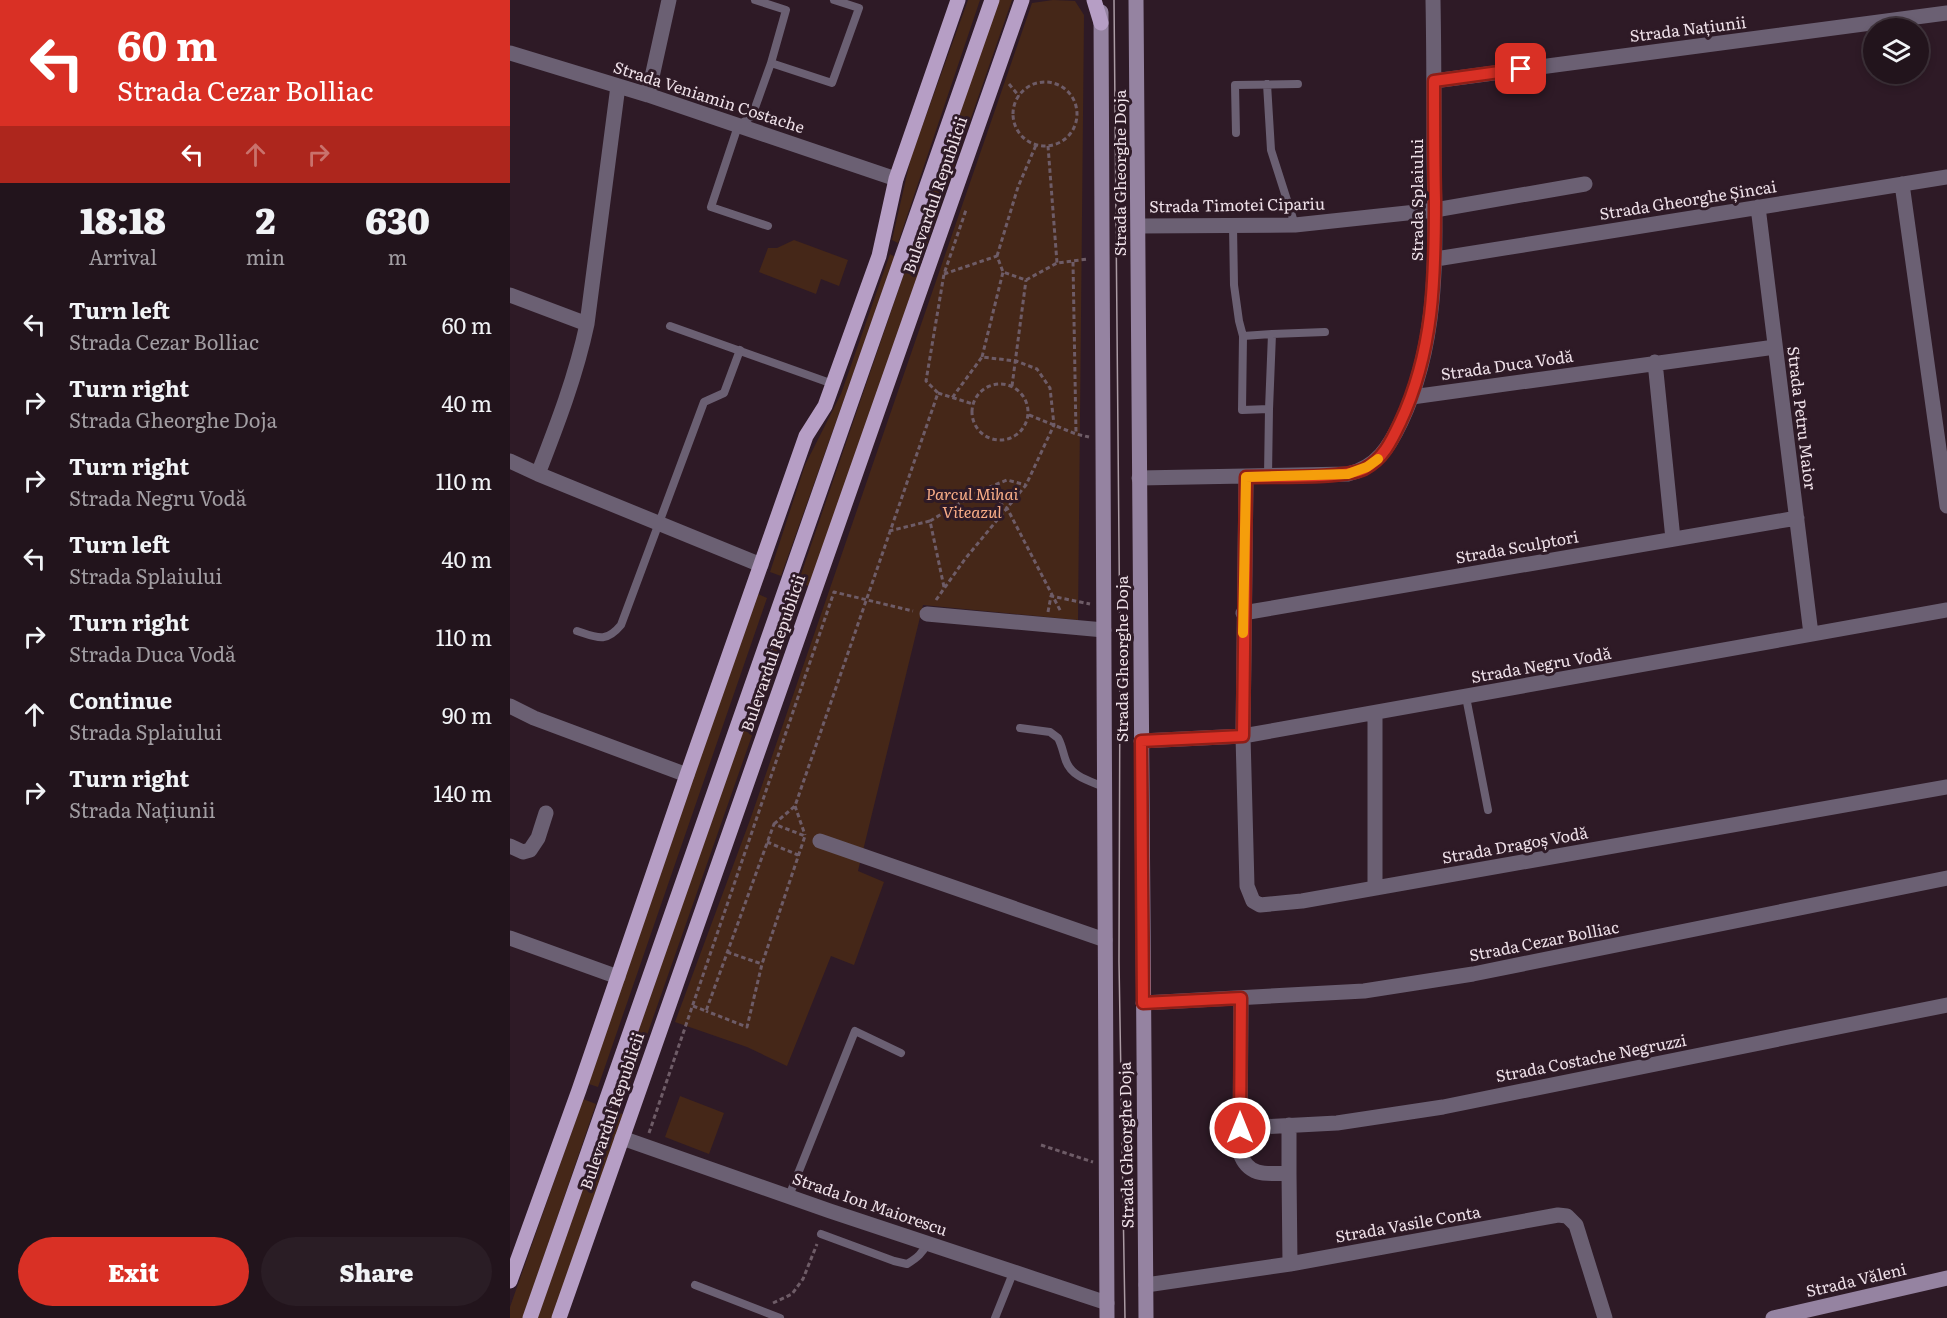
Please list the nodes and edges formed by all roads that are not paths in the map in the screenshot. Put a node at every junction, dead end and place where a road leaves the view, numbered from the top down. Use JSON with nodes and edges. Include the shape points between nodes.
{"nodes":[{"id":1,"x":669,"y":0,"type":"edge"},
{"id":2,"x":755,"y":0,"type":"edge"},
{"id":3,"x":790,"y":0,"type":"edge"},
{"id":4,"x":834,"y":0,"type":"edge"},
{"id":5,"x":958,"y":0,"type":"edge"},
{"id":6,"x":992,"y":0,"type":"edge"},
{"id":7,"x":1022,"y":0,"type":"edge"},
{"id":8,"x":1094,"y":0,"type":"edge"},
{"id":9,"x":1101,"y":0,"type":"edge"},
{"id":10,"x":1136,"y":0,"type":"edge"},
{"id":11,"x":1433,"y":0,"type":"edge"},
{"id":12,"x":786,"y":10,"type":"junction"},
{"id":13,"x":1947,"y":13,"type":"edge"},
{"id":14,"x":1101,"y":23,"type":"junction"},
{"id":15,"x":510,"y":53,"type":"edge"},
{"id":16,"x":771,"y":63,"type":"junction"},
{"id":17,"x":1434,"y":81,"type":"junction"},
{"id":18,"x":1268,"y":84,"type":"junction"},
{"id":19,"x":1298,"y":84,"type":"dead end"},
{"id":20,"x":618,"y":86,"type":"junction"},
{"id":21,"x":648,"y":95,"type":"junction"},
{"id":22,"x":738,"y":126,"type":"junction"},
{"id":23,"x":1236,"y":133,"type":"dead end"},
{"id":24,"x":1947,"y":177,"type":"edge"},
{"id":25,"x":896,"y":179,"type":"junction"},
{"id":26,"x":1585,"y":184,"type":"dead end"},
{"id":27,"x":1902,"y":184,"type":"junction"},
{"id":28,"x":1758,"y":207,"type":"junction"},
{"id":29,"x":1435,"y":210,"type":"junction"},
{"id":30,"x":1295,"y":225,"type":"junction"},
{"id":31,"x":768,"y":226,"type":"dead end"},
{"id":32,"x":1139,"y":226,"type":"junction"},
{"id":33,"x":1233,"y":226,"type":"junction"},
{"id":34,"x":1436,"y":259,"type":"junction"},
{"id":35,"x":510,"y":296,"type":"edge"},
{"id":36,"x":587,"y":324,"type":"junction"},
{"id":37,"x":670,"y":326,"type":"dead end"},
{"id":38,"x":1325,"y":332,"type":"dead end"},
{"id":39,"x":1272,"y":334,"type":"junction"},
{"id":40,"x":1242,"y":336,"type":"junction"},
{"id":41,"x":1775,"y":347,"type":"junction"},
{"id":42,"x":740,"y":350,"type":"junction"},
{"id":43,"x":1655,"y":362,"type":"junction"},
{"id":44,"x":833,"y":384,"type":"junction"},
{"id":45,"x":1412,"y":397,"type":"junction"},
{"id":46,"x":1269,"y":409,"type":"junction"},
{"id":47,"x":510,"y":461,"type":"edge"},
{"id":48,"x":538,"y":474,"type":"junction"},
{"id":49,"x":1268,"y":476,"type":"junction"},
{"id":50,"x":1246,"y":477,"type":"junction"},
{"id":51,"x":1139,"y":478,"type":"junction"},
{"id":52,"x":1947,"y":506,"type":"edge"},
{"id":53,"x":1797,"y":518,"type":"junction"},
{"id":54,"x":659,"y":524,"type":"junction"},
{"id":55,"x":1673,"y":539,"type":"junction"},
{"id":56,"x":761,"y":565,"type":"junction"},
{"id":57,"x":1947,"y":610,"type":"edge"},
{"id":58,"x":1244,"y":613,"type":"junction"},
{"id":59,"x":927,"y":614,"type":"road end"},
{"id":60,"x":1104,"y":630,"type":"junction"},
{"id":61,"x":578,"y":631,"type":"dead end"},
{"id":62,"x":1811,"y":634,"type":"junction"},
{"id":63,"x":1466,"y":697,"type":"junction"},
{"id":64,"x":510,"y":706,"type":"edge"},
{"id":65,"x":1375,"y":714,"type":"junction"},
{"id":66,"x":1020,"y":728,"type":"dead end"},
{"id":67,"x":1243,"y":736,"type":"junction"},
{"id":68,"x":1141,"y":741,"type":"junction"},
{"id":69,"x":687,"y":775,"type":"junction"},
{"id":70,"x":1104,"y":787,"type":"junction"},
{"id":71,"x":1947,"y":787,"type":"edge"},
{"id":72,"x":1488,"y":810,"type":"dead end"},
{"id":73,"x":546,"y":813,"type":"dead end"},
{"id":74,"x":820,"y":841,"type":"dead end"},
{"id":75,"x":510,"y":846,"type":"edge"},
{"id":76,"x":1947,"y":878,"type":"edge"},
{"id":77,"x":1375,"y":888,"type":"junction"},
{"id":78,"x":510,"y":938,"type":"edge"},
{"id":79,"x":1105,"y":940,"type":"junction"},
{"id":80,"x":618,"y":977,"type":"junction"},
{"id":81,"x":1241,"y":998,"type":"junction"},
{"id":82,"x":1143,"y":1003,"type":"junction"},
{"id":83,"x":1947,"y":1005,"type":"edge"},
{"id":84,"x":901,"y":1053,"type":"dead end"},
{"id":85,"x":1289,"y":1125,"type":"junction"},
{"id":86,"x":1240,"y":1128,"type":"junction"},
{"id":87,"x":622,"y":1138,"type":"junction"},
{"id":88,"x":1288,"y":1173,"type":"junction"},
{"id":89,"x":789,"y":1196,"type":"junction"},
{"id":90,"x":821,"y":1234,"type":"road end"},
{"id":91,"x":927,"y":1243,"type":"junction"},
{"id":92,"x":1290,"y":1264,"type":"junction"},
{"id":93,"x":1013,"y":1273,"type":"junction"},
{"id":94,"x":1947,"y":1278,"type":"edge"},
{"id":95,"x":510,"y":1281,"type":"edge"},
{"id":96,"x":696,"y":1285,"type":"dead end"},
{"id":97,"x":1146,"y":1285,"type":"junction"},
{"id":98,"x":1107,"y":1310,"type":"edge"},
{"id":99,"x":530,"y":1318,"type":"edge"},
{"id":100,"x":559,"y":1318,"type":"edge"},
{"id":101,"x":780,"y":1318,"type":"edge"},
{"id":102,"x":995,"y":1318,"type":"edge"},
{"id":103,"x":1146,"y":1318,"type":"edge"},
{"id":104,"x":1605,"y":1318,"type":"edge"},
{"id":105,"x":1773,"y":1318,"type":"edge"}],
"edges":[{"from":1,"to":21,"type":"street"},
{"from":2,"to":12,"type":"lane"},
{"from":3,"to":12,"type":"lane"},
{"from":4,"to":16,"type":"lane","via":[[859,8],[832,83]]},
{"from":5,"to":25,"type":"main road","name":"Bulevardul Republicii"},
{"from":6,"to":99,"type":"main road","name":"Bulevardul Republicii"},
{"from":7,"to":87,"type":"main road","name":"Bulevardul Republicii"},
{"from":8,"to":14,"type":"main road"},
{"from":9,"to":14,"type":"main road","name":"Strada Gheorghe Doja"},
{"from":10,"to":32,"type":"main road","name":"Strada Gheorghe Doja"},
{"from":11,"to":17,"type":"street","name":"Strada Splaiului"},
{"from":12,"to":16,"type":"lane"},
{"from":13,"to":17,"type":"street","name":"Strada Națiunii"},
{"from":14,"to":60,"type":"main road","name":"Strada Gheorghe Doja"},
{"from":15,"to":20,"type":"street","name":"Strada Veniamin Costache"},
{"from":16,"to":22,"type":"lane","via":[[752,117]]},
{"from":17,"to":29,"type":"street","name":"Strada Splaiului"},
{"from":18,"to":19,"type":"lane"},
{"from":18,"to":23,"type":"lane","via":[[1235,85]]},
{"from":18,"to":30,"type":"lane","via":[[1271,150]]},
{"from":20,"to":21,"type":"street","name":"Strada Veniamin Costache"},
{"from":20,"to":36,"type":"street"},
{"from":21,"to":22,"type":"street","name":"Strada Veniamin Costache"},
{"from":22,"to":25,"type":"street","name":"Strada Veniamin Costache"},
{"from":22,"to":31,"type":"lane","via":[[711,207]]},
{"from":24,"to":27,"type":"street","name":"Strada Gheorghe Șincai"},
{"from":25,"to":44,"type":"main road","name":"Bulevardul Republicii","via":[[879,256]]},
{"from":26,"to":29,"type":"street","name":"Strada Timotei Cipariu"},
{"from":27,"to":28,"type":"street","name":"Strada Gheorghe Șincai"},
{"from":27,"to":52,"type":"street"},
{"from":28,"to":34,"type":"street","name":"Strada Gheorghe Șincai"},
{"from":28,"to":41,"type":"street","name":"Strada Petru Maior"},
{"from":29,"to":30,"type":"street","name":"Strada Timotei Cipariu"},
{"from":29,"to":34,"type":"street","name":"Strada Splaiului"},
{"from":30,"to":33,"type":"street","name":"Strada Timotei Cipariu"},
{"from":32,"to":33,"type":"street","name":"Strada Timotei Cipariu"},
{"from":32,"to":51,"type":"main road","name":"Strada Gheorghe Doja"},
{"from":33,"to":40,"type":"lane","via":[[1234,285]]},
{"from":34,"to":45,"type":"street","name":"Strada Splaiului","via":[[1425,350]]},
{"from":35,"to":36,"type":"street"},
{"from":36,"to":48,"type":"street","via":[[566,404]]},
{"from":37,"to":42,"type":"lane"},
{"from":38,"to":39,"type":"lane"},
{"from":39,"to":40,"type":"lane"},
{"from":39,"to":46,"type":"lane"},
{"from":40,"to":46,"type":"lane","via":[[1242,410]]},
{"from":41,"to":43,"type":"street","name":"Strada Duca Vodă"},
{"from":41,"to":53,"type":"street","name":"Strada Petru Maior"},
{"from":42,"to":44,"type":"lane"},
{"from":42,"to":54,"type":"lane","via":[[724,393],[704,402]]},
{"from":43,"to":45,"type":"street","name":"Strada Duca Vodă"},
{"from":43,"to":55,"type":"street"},
{"from":44,"to":56,"type":"main road","name":"Bulevardul Republicii","via":[[825,406],[806,436]]},
{"from":45,"to":49,"type":"street","via":[[1385,451],[1367,467],[1348,474]]},
{"from":46,"to":49,"type":"lane"},
{"from":47,"to":48,"type":"street"},
{"from":48,"to":54,"type":"street"},
{"from":49,"to":50,"type":"street"},
{"from":50,"to":51,"type":"street"},
{"from":50,"to":58,"type":"street"},
{"from":51,"to":68,"type":"main road","name":"Strada Gheorghe Doja"},
{"from":53,"to":55,"type":"street","name":"Strada Sculptori"},
{"from":53,"to":62,"type":"street","name":"Strada Petru Maior"},
{"from":54,"to":56,"type":"street"},
{"from":54,"to":61,"type":"lane","via":[[621,625],[604,639]]},
{"from":55,"to":58,"type":"street","name":"Strada Sculptori"},
{"from":56,"to":69,"type":"main road","name":"Bulevardul Republicii"},
{"from":57,"to":62,"type":"street","name":"Strada Negru Vodă"},
{"from":58,"to":67,"type":"street"},
{"from":59,"to":60,"type":"street"},
{"from":60,"to":70,"type":"main road","name":"Strada Gheorghe Doja"},
{"from":62,"to":63,"type":"street","name":"Strada Negru Vodă"},
{"from":63,"to":65,"type":"street","name":"Strada Negru Vodă"},
{"from":63,"to":72,"type":"lane"},
{"from":64,"to":69,"type":"street"},
{"from":65,"to":67,"type":"street","name":"Strada Negru Vodă"},
{"from":65,"to":77,"type":"street"},
{"from":66,"to":70,"type":"lane","via":[[1050,732],[1058,738],[1071,770]]},
{"from":67,"to":68,"type":"street","name":"Strada Negru Vodă"},
{"from":67,"to":77,"type":"street","name":"Strada Dragoș Vodă","via":[[1247,886],[1253,901],[1275,905]]},
{"from":68,"to":82,"type":"main road","name":"Strada Gheorghe Doja"},
{"from":69,"to":80,"type":"main road","name":"Bulevardul Republicii"},
{"from":70,"to":79,"type":"main road","name":"Strada Gheorghe Doja"},
{"from":71,"to":77,"type":"street","name":"Strada Dragoș Vodă"},
{"from":73,"to":75,"type":"street","via":[[530,850],[523,852]]},
{"from":74,"to":79,"type":"street"},
{"from":76,"to":81,"type":"street","name":"Strada Cezar Bolliac","via":[[1473,974],[1364,991]]},
{"from":78,"to":80,"type":"street"},
{"from":79,"to":98,"type":"main road","name":"Strada Gheorghe Doja"},
{"from":80,"to":95,"type":"main road","name":"Bulevardul Republicii"},
{"from":81,"to":82,"type":"street","name":"Strada Cezar Bolliac"},
{"from":81,"to":86,"type":"street"},
{"from":82,"to":97,"type":"main road","name":"Strada Gheorghe Doja"},
{"from":83,"to":85,"type":"street","name":"Strada Costache Negruzzi","via":[[1443,1107],[1337,1123]]},
{"from":84,"to":89,"type":"lane","via":[[855,1031]]},
{"from":85,"to":86,"type":"street","name":"Strada Costache Negruzzi"},
{"from":85,"to":88,"type":"street"},
{"from":86,"to":88,"type":"street","via":[[1243,1163],[1253,1171]]},
{"from":87,"to":89,"type":"street","name":"Strada Ion Maiorescu"},
{"from":87,"to":100,"type":"main road","name":"Bulevardul Republicii"},
{"from":88,"to":92,"type":"street"},
{"from":89,"to":91,"type":"street","name":"Strada Ion Maiorescu"},
{"from":90,"to":91,"type":"lane","via":[[907,1264],[917,1258]]},
{"from":91,"to":93,"type":"street","name":"Strada Ion Maiorescu"},
{"from":92,"to":97,"type":"street","name":"Strada Vasile Conta"},
{"from":92,"to":104,"type":"street","name":"Strada Vasile Conta","via":[[1566,1216],[1576,1225]]},
{"from":93,"to":98,"type":"street","name":"Strada Ion Maiorescu"},
{"from":93,"to":102,"type":"lane"},
{"from":94,"to":105,"type":"main road","name":"Strada Văleni"},
{"from":96,"to":101,"type":"lane"},
{"from":97,"to":103,"type":"main road","name":"Strada Gheorghe Doja"}]}
